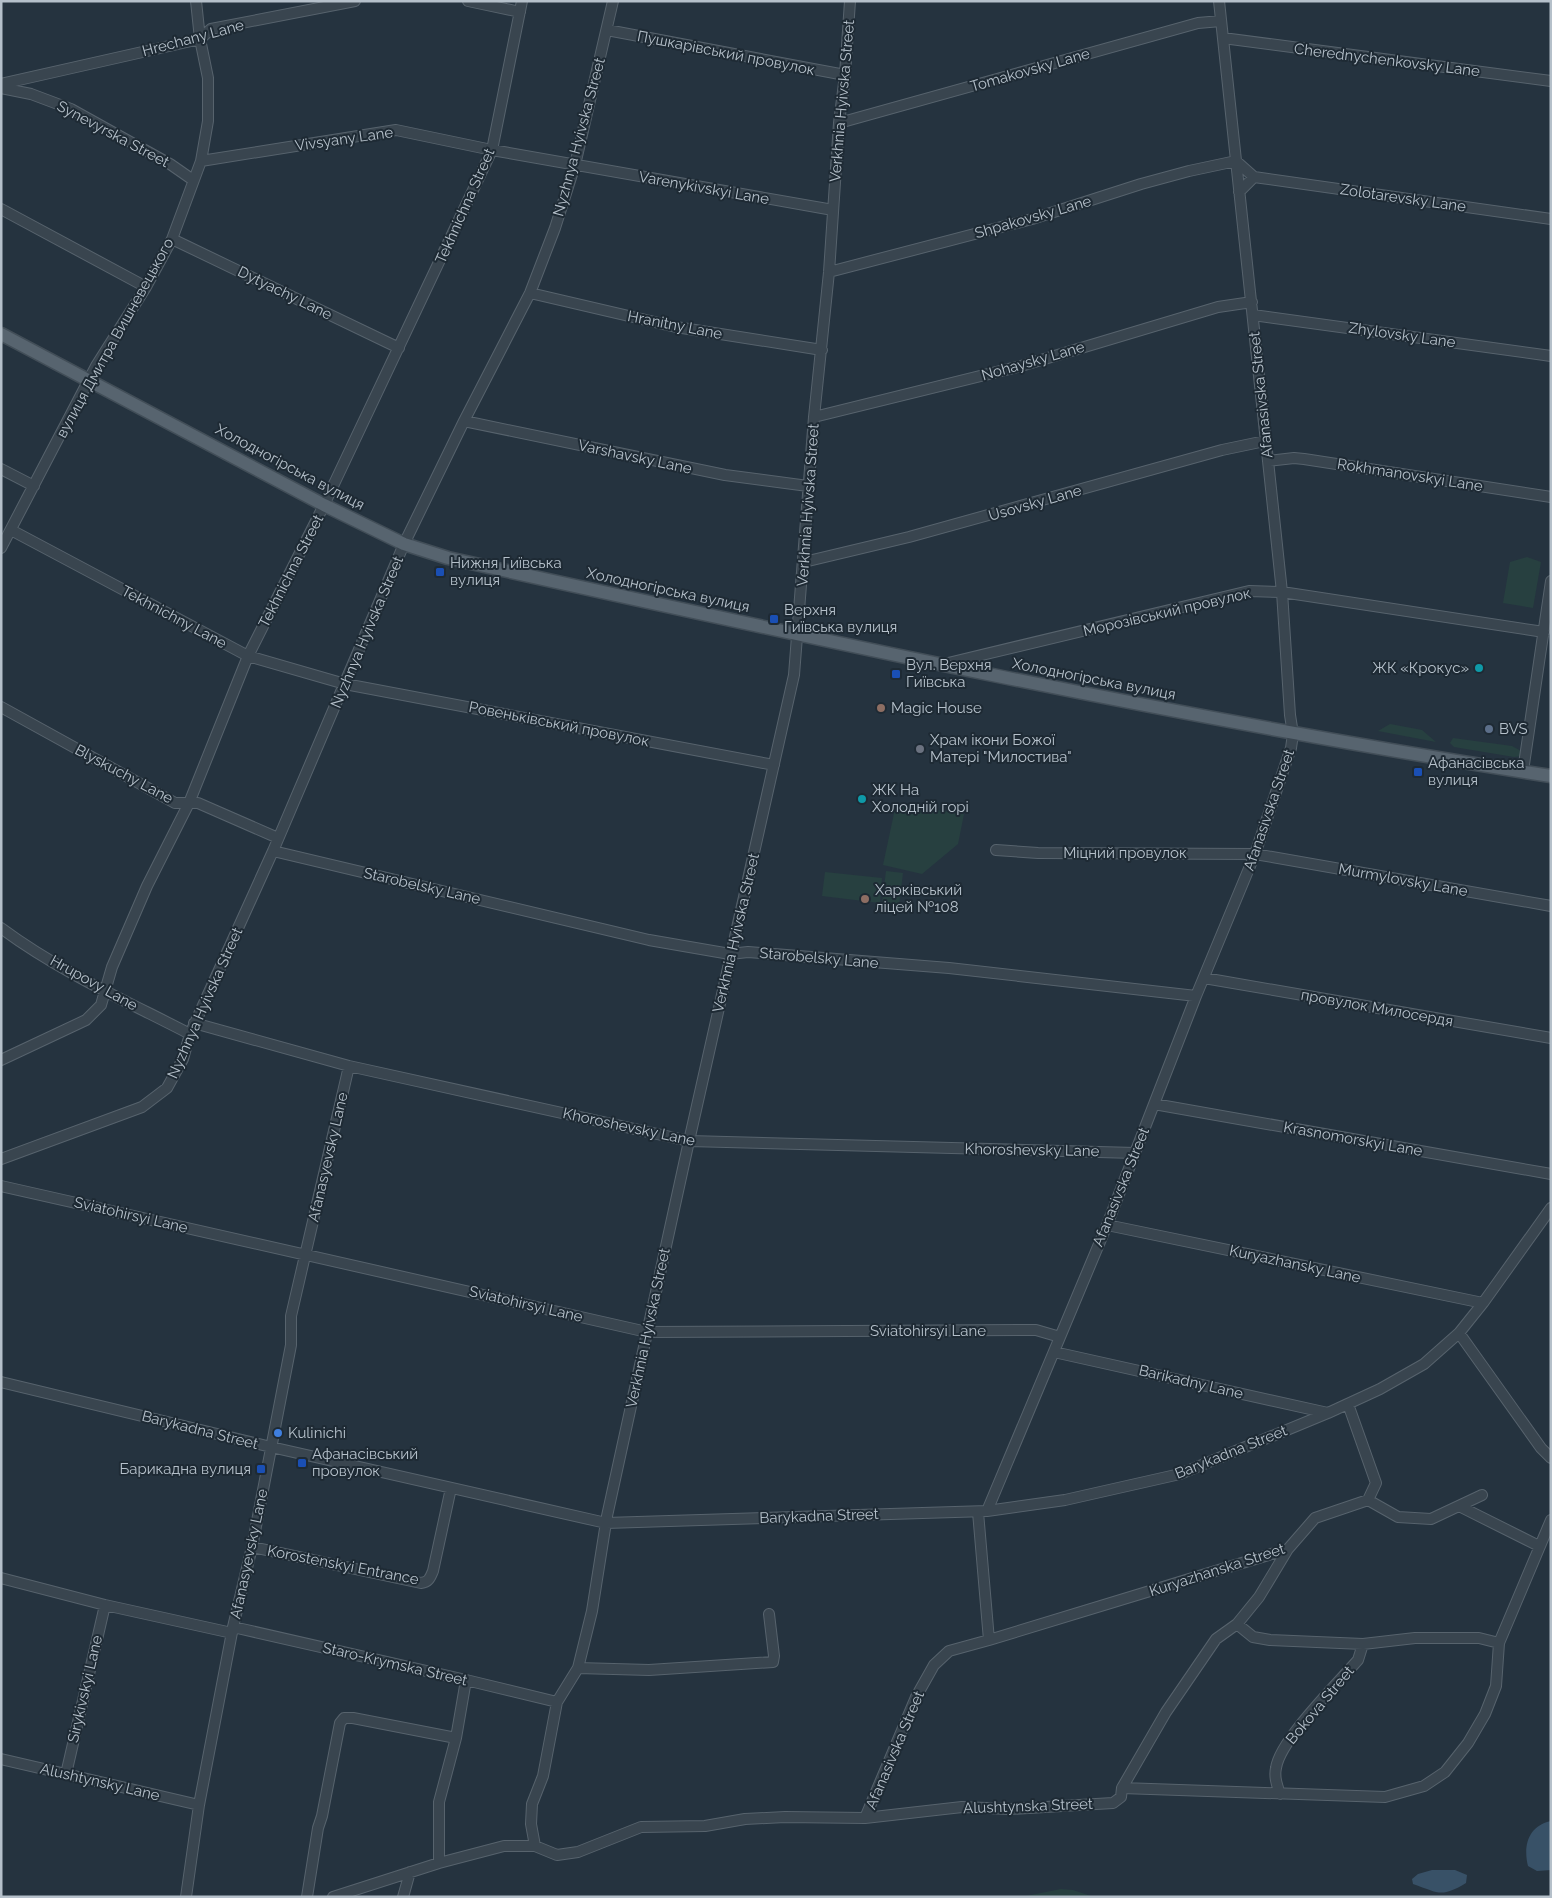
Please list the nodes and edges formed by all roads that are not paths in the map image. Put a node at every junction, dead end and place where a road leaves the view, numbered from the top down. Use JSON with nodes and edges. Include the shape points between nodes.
{"nodes":[{"id":1,"x":196,"y":1,"type":"edge"},
{"id":2,"x":356,"y":1,"type":"edge"},
{"id":3,"x":468,"y":1,"type":"edge"},
{"id":4,"x":522,"y":1,"type":"edge"},
{"id":5,"x":613,"y":1,"type":"edge"},
{"id":6,"x":850,"y":1,"type":"edge"},
{"id":7,"x":1219,"y":1,"type":"edge"},
{"id":8,"x":520,"y":12,"type":"junction"},
{"id":9,"x":1221,"y":21,"type":"junction"},
{"id":10,"x":607,"y":30,"type":"junction"},
{"id":11,"x":1223,"y":38,"type":"junction"},
{"id":12,"x":200,"y":39,"type":"junction"},
{"id":13,"x":845,"y":75,"type":"junction"},
{"id":14,"x":1551,"y":81,"type":"edge"},
{"id":15,"x":1,"y":84,"type":"edge"},
{"id":16,"x":1,"y":88,"type":"edge"},
{"id":17,"x":839,"y":123,"type":"junction"},
{"id":18,"x":492,"y":150,"type":"junction"},
{"id":19,"x":201,"y":161,"type":"junction"},
{"id":20,"x":1236,"y":162,"type":"junction"},
{"id":21,"x":576,"y":164,"type":"junction"},
{"id":22,"x":1254,"y":177,"type":"junction"},
{"id":23,"x":193,"y":180,"type":"junction"},
{"id":24,"x":1239,"y":192,"type":"junction"},
{"id":25,"x":1,"y":209,"type":"edge"},
{"id":26,"x":833,"y":210,"type":"junction"},
{"id":27,"x":1551,"y":219,"type":"edge"},
{"id":28,"x":172,"y":239,"type":"junction"},
{"id":29,"x":829,"y":272,"type":"junction"},
{"id":30,"x":146,"y":286,"type":"junction"},
{"id":31,"x":530,"y":293,"type":"junction"},
{"id":32,"x":1252,"y":302,"type":"junction"},
{"id":33,"x":1253,"y":315,"type":"junction"},
{"id":34,"x":1,"y":334,"type":"edge"},
{"id":35,"x":399,"y":348,"type":"junction"},
{"id":36,"x":822,"y":350,"type":"junction"},
{"id":37,"x":1551,"y":356,"type":"edge"},
{"id":38,"x":90,"y":380,"type":"junction"},
{"id":39,"x":814,"y":417,"type":"junction"},
{"id":40,"x":464,"y":420,"type":"junction"},
{"id":41,"x":1265,"y":441,"type":"junction"},
{"id":42,"x":1268,"y":461,"type":"junction"},
{"id":43,"x":1,"y":469,"type":"edge"},
{"id":44,"x":34,"y":486,"type":"junction"},
{"id":45,"x":808,"y":486,"type":"junction"},
{"id":46,"x":1551,"y":497,"type":"edge"},
{"id":47,"x":324,"y":505,"type":"junction"},
{"id":48,"x":11,"y":530,"type":"junction"},
{"id":49,"x":404,"y":544,"type":"junction"},
{"id":50,"x":1,"y":548,"type":"edge"},
{"id":51,"x":804,"y":562,"type":"junction"},
{"id":52,"x":1551,"y":582,"type":"edge"},
{"id":53,"x":1282,"y":592,"type":"junction"},
{"id":54,"x":1544,"y":632,"type":"junction"},
{"id":55,"x":798,"y":636,"type":"junction"},
{"id":56,"x":248,"y":656,"type":"junction"},
{"id":57,"x":940,"y":665,"type":"junction"},
{"id":58,"x":345,"y":684,"type":"junction"},
{"id":59,"x":1,"y":707,"type":"edge"},
{"id":60,"x":1293,"y":734,"type":"junction"},
{"id":61,"x":774,"y":765,"type":"junction"},
{"id":62,"x":1523,"y":771,"type":"junction"},
{"id":63,"x":1551,"y":776,"type":"edge"},
{"id":64,"x":189,"y":803,"type":"junction"},
{"id":65,"x":278,"y":838,"type":"junction"},
{"id":66,"x":996,"y":850,"type":"dead end"},
{"id":67,"x":273,"y":851,"type":"junction"},
{"id":68,"x":1255,"y":854,"type":"junction"},
{"id":69,"x":1551,"y":906,"type":"edge"},
{"id":70,"x":1,"y":928,"type":"edge"},
{"id":71,"x":730,"y":954,"type":"junction"},
{"id":72,"x":1204,"y":978,"type":"junction"},
{"id":73,"x":105,"y":991,"type":"junction"},
{"id":74,"x":1196,"y":996,"type":"junction"},
{"id":75,"x":194,"y":1023,"type":"junction"},
{"id":76,"x":190,"y":1034,"type":"junction"},
{"id":77,"x":1551,"y":1038,"type":"edge"},
{"id":78,"x":1,"y":1060,"type":"edge"},
{"id":79,"x":349,"y":1066,"type":"junction"},
{"id":80,"x":1154,"y":1104,"type":"junction"},
{"id":81,"x":689,"y":1142,"type":"junction"},
{"id":82,"x":1134,"y":1153,"type":"junction"},
{"id":83,"x":1,"y":1159,"type":"edge"},
{"id":84,"x":1551,"y":1174,"type":"edge"},
{"id":85,"x":1,"y":1186,"type":"edge"},
{"id":86,"x":1551,"y":1208,"type":"edge"},
{"id":87,"x":1107,"y":1225,"type":"junction"},
{"id":88,"x":306,"y":1254,"type":"junction"},
{"id":89,"x":1483,"y":1303,"type":"junction"},
{"id":90,"x":647,"y":1332,"type":"junction"},
{"id":91,"x":1459,"y":1332,"type":"junction"},
{"id":92,"x":1060,"y":1336,"type":"junction"},
{"id":93,"x":1054,"y":1352,"type":"junction"},
{"id":94,"x":1,"y":1382,"type":"edge"},
{"id":95,"x":1348,"y":1404,"type":"junction"},
{"id":96,"x":1328,"y":1413,"type":"junction"},
{"id":97,"x":271,"y":1447,"type":"junction"},
{"id":98,"x":1551,"y":1458,"type":"edge"},
{"id":99,"x":451,"y":1488,"type":"junction"},
{"id":100,"x":1482,"y":1495,"type":"dead end"},
{"id":101,"x":1368,"y":1500,"type":"junction"},
{"id":102,"x":1459,"y":1506,"type":"junction"},
{"id":103,"x":982,"y":1512,"type":"junction"},
{"id":104,"x":1551,"y":1520,"type":"edge"},
{"id":105,"x":606,"y":1523,"type":"junction"},
{"id":106,"x":1539,"y":1546,"type":"junction"},
{"id":107,"x":252,"y":1547,"type":"junction"},
{"id":108,"x":1288,"y":1550,"type":"junction"},
{"id":109,"x":1,"y":1578,"type":"edge"},
{"id":110,"x":105,"y":1605,"type":"junction"},
{"id":111,"x":769,"y":1614,"type":"dead end"},
{"id":112,"x":1237,"y":1624,"type":"junction"},
{"id":113,"x":233,"y":1630,"type":"junction"},
{"id":114,"x":989,"y":1640,"type":"junction"},
{"id":115,"x":1499,"y":1643,"type":"junction"},
{"id":116,"x":1363,"y":1644,"type":"junction"},
{"id":117,"x":578,"y":1668,"type":"junction"},
{"id":118,"x":466,"y":1680,"type":"junction"},
{"id":119,"x":557,"y":1702,"type":"junction"},
{"id":120,"x":456,"y":1738,"type":"junction"},
{"id":121,"x":1,"y":1759,"type":"edge"},
{"id":122,"x":66,"y":1774,"type":"junction"},
{"id":123,"x":1122,"y":1788,"type":"junction"},
{"id":124,"x":1280,"y":1794,"type":"junction"},
{"id":125,"x":200,"y":1805,"type":"junction"},
{"id":126,"x":865,"y":1818,"type":"junction"},
{"id":127,"x":535,"y":1846,"type":"junction"},
{"id":128,"x":439,"y":1863,"type":"junction"},
{"id":129,"x":410,"y":1872,"type":"junction"},
{"id":130,"x":186,"y":1897,"type":"edge"},
{"id":131,"x":307,"y":1897,"type":"edge"},
{"id":132,"x":333,"y":1897,"type":"edge"},
{"id":133,"x":403,"y":1897,"type":"edge"}],
"edges":[{"from":1,"to":12,"type":"street","name":"вулиця Дмитра Вишневецького"},
{"from":2,"to":12,"type":"street","name":"Hrechany Lane","via":[[211,29]]},
{"from":3,"to":8,"type":"street"},
{"from":4,"to":8,"type":"street","name":"Tekhnichna Street"},
{"from":5,"to":10,"type":"street","name":"Nyzhnya Hyivska Street"},
{"from":6,"to":13,"type":"street","name":"Verkhnia Hyivska Street"},
{"from":7,"to":9,"type":"street","name":"Afanasivska Street"},
{"from":8,"to":18,"type":"street","name":"Tekhnichna Street"},
{"from":9,"to":11,"type":"street","name":"Afanasivska Street"},
{"from":9,"to":17,"type":"street","name":"Tomakovsky Lane","via":[[1198,23]]},
{"from":10,"to":13,"type":"street","name":"Пушкарівський провулок"},
{"from":10,"to":21,"type":"street","name":"Nyzhnya Hyivska Street"},
{"from":11,"to":14,"type":"street","name":"Cherednychenkovsky Lane"},
{"from":11,"to":20,"type":"street","name":"Afanasivska Street"},
{"from":12,"to":15,"type":"street","name":"Hrechany Lane"},
{"from":12,"to":19,"type":"street","name":"вулиця Дмитра Вишневецького","via":[[208,78],[208,121]]},
{"from":13,"to":17,"type":"street","name":"Verkhnia Hyivska Street"},
{"from":16,"to":23,"type":"street","name":"Synevyrska Street","via":[[31,94],[71,109]]},
{"from":17,"to":26,"type":"street","name":"Verkhnia Hyivska Street"},
{"from":18,"to":19,"type":"street","name":"Vivsyany Lane","via":[[396,130]]},
{"from":18,"to":21,"type":"street","name":"Vivsyany Lane"},
{"from":18,"to":35,"type":"street","name":"Tekhnichna Street"},
{"from":19,"to":23,"type":"street","name":"вулиця Дмитра Вишневецького"},
{"from":20,"to":22,"type":"street"},
{"from":20,"to":24,"type":"street","name":"Afanasivska Street"},
{"from":20,"to":29,"type":"street","name":"Shpakovsky Lane","via":[[1189,171],[1032,219]]},
{"from":21,"to":26,"type":"street","name":"Varenykivskyi Lane"},
{"from":21,"to":31,"type":"street","name":"Nyzhnya Hyivska Street"},
{"from":22,"to":24,"type":"street"},
{"from":22,"to":27,"type":"street","name":"Zolotarevsky Lane"},
{"from":23,"to":28,"type":"street","name":"вулиця Дмитра Вишневецького"},
{"from":24,"to":32,"type":"street","name":"Afanasivska Street"},
{"from":25,"to":30,"type":"street"},
{"from":26,"to":29,"type":"street","name":"Verkhnia Hyivska Street"},
{"from":28,"to":30,"type":"street","name":"вулиця Дмитра Вишневецького"},
{"from":28,"to":35,"type":"street","name":"Dytyachy Lane"},
{"from":29,"to":36,"type":"street","name":"Verkhnia Hyivska Street"},
{"from":30,"to":38,"type":"street","name":"вулиця Дмитра Вишневецького"},
{"from":31,"to":36,"type":"street","name":"Hranitny Lane","via":[[676,327]]},
{"from":31,"to":40,"type":"street","name":"Nyzhnya Hyivska Street"},
{"from":32,"to":33,"type":"street","name":"Afanasivska Street"},
{"from":32,"to":39,"type":"street","name":"Nohaysky Lane","via":[[1218,307],[1021,366]]},
{"from":33,"to":37,"type":"street","name":"Zhylovsky Lane"},
{"from":33,"to":41,"type":"street","name":"Afanasivska Street"},
{"from":34,"to":38,"type":"main road","name":"Холодногірська вулиця"},
{"from":35,"to":47,"type":"street","name":"Tekhnichna Street"},
{"from":36,"to":39,"type":"street","name":"Verkhnia Hyivska Street"},
{"from":38,"to":44,"type":"street","name":"вулиця Дмитра Вишневецького"},
{"from":38,"to":47,"type":"main road","name":"Холодногірська вулиця"},
{"from":39,"to":45,"type":"street","name":"Verkhnia Hyivska Street"},
{"from":40,"to":45,"type":"street","name":"Varshavsky Lane","via":[[725,475]]},
{"from":40,"to":49,"type":"street","name":"Nyzhnya Hyivska Street"},
{"from":41,"to":42,"type":"street","name":"Afanasivska Street"},
{"from":41,"to":51,"type":"street","name":"Usovsky Lane"},
{"from":42,"to":46,"type":"street","name":"Rokhmanovskyi Lane","via":[[1304,458]]},
{"from":42,"to":53,"type":"street","name":"Afanasivska Street"},
{"from":43,"to":44,"type":"street"},
{"from":44,"to":48,"type":"street","name":"вулиця Дмитра Вишневецького"},
{"from":45,"to":51,"type":"street","name":"Verkhnia Hyivska Street"},
{"from":47,"to":49,"type":"main road","name":"Холодногірська вулиця"},
{"from":47,"to":56,"type":"street","name":"Tekhnichna Street"},
{"from":48,"to":50,"type":"street","name":"вулиця Дмитра Вишневецького"},
{"from":48,"to":56,"type":"street","name":"Tekhnichny Lane"},
{"from":49,"to":55,"type":"main road","name":"Холодногірська вулиця","via":[[448,558]]},
{"from":49,"to":58,"type":"street","name":"Nyzhnya Hyivska Street"},
{"from":51,"to":55,"type":"street","name":"Verkhnia Hyivska Street"},
{"from":52,"to":54,"type":"street"},
{"from":53,"to":54,"type":"street","name":"Морозівський провулок"},
{"from":53,"to":57,"type":"street","name":"Морозівський провулок","via":[[1248,591]]},
{"from":53,"to":60,"type":"street","name":"Afanasivska Street"},
{"from":54,"to":62,"type":"street"},
{"from":55,"to":57,"type":"main road","name":"Холодногірська вулиця"},
{"from":55,"to":61,"type":"street","name":"Verkhnia Hyivska Street","via":[[794,675]]},
{"from":56,"to":58,"type":"street","name":"Tekhnichny Lane"},
{"from":56,"to":64,"type":"street","name":"Tekhnichna Street"},
{"from":57,"to":60,"type":"main road","name":"Холодногірська вулиця"},
{"from":58,"to":61,"type":"street","name":"Ровеньківський провулок"},
{"from":58,"to":65,"type":"street","name":"Nyzhnya Hyivska Street"},
{"from":59,"to":64,"type":"street","name":"Blyskuchy Lane","via":[[175,803]]},
{"from":60,"to":62,"type":"main road","name":"Холодногірська вулиця"},
{"from":60,"to":68,"type":"street","name":"Afanasivska Street","via":[[1289,759]]},
{"from":61,"to":71,"type":"street","name":"Verkhnia Hyivska Street"},
{"from":62,"to":63,"type":"main road","name":"Холодногірська вулиця"},
{"from":64,"to":65,"type":"street","name":"Blyskuchy Lane","via":[[198,803]]},
{"from":64,"to":73,"type":"street","name":"Tekhnichna Street","via":[[147,886]]},
{"from":65,"to":67,"type":"street","name":"Nyzhnya Hyivska Street"},
{"from":66,"to":68,"type":"street","name":"Міцний провулок"},
{"from":67,"to":71,"type":"street","name":"Starobelsky Lane","via":[[649,940]]},
{"from":67,"to":75,"type":"street","name":"Nyzhnya Hyivska Street"},
{"from":68,"to":69,"type":"street","name":"Murmylovsky Lane"},
{"from":68,"to":72,"type":"street","name":"Afanasivska Street"},
{"from":70,"to":73,"type":"street","name":"Hrupovy Lane"},
{"from":71,"to":74,"type":"street","name":"Starobelsky Lane","via":[[748,952],[940,968]]},
{"from":71,"to":81,"type":"street","name":"Verkhnia Hyivska Street"},
{"from":72,"to":74,"type":"street","name":"Afanasivska Street"},
{"from":72,"to":77,"type":"street","name":"провулок Милосердя"},
{"from":73,"to":76,"type":"street","name":"Hrupovy Lane"},
{"from":73,"to":78,"type":"street","name":"Tekhnichna Street","via":[[101,1005],[86,1020]]},
{"from":74,"to":80,"type":"street","name":"Afanasivska Street"},
{"from":75,"to":76,"type":"street","name":"Nyzhnya Hyivska Street"},
{"from":75,"to":79,"type":"street","name":"Khoroshevsky Lane"},
{"from":76,"to":83,"type":"street","name":"Nyzhnya Hyivska Street","via":[[183,1059],[167,1088],[142,1107]]},
{"from":79,"to":81,"type":"street","name":"Khoroshevsky Lane"},
{"from":79,"to":88,"type":"street","name":"Afanasyevsky Lane"},
{"from":80,"to":82,"type":"street","name":"Afanasivska Street"},
{"from":80,"to":84,"type":"street","name":"Krasnomorskyi Lane"},
{"from":81,"to":82,"type":"street","name":"Khoroshevsky Lane"},
{"from":81,"to":90,"type":"street","name":"Verkhnia Hyivska Street"},
{"from":82,"to":87,"type":"street","name":"Afanasivska Street"},
{"from":85,"to":88,"type":"street","name":"Sviatohirsyi Lane"},
{"from":86,"to":89,"type":"street","name":"Barykadna Street"},
{"from":87,"to":89,"type":"street","name":"Kuryazhansky Lane"},
{"from":87,"to":92,"type":"street","name":"Afanasivska Street"},
{"from":88,"to":90,"type":"street","name":"Sviatohirsyi Lane"},
{"from":88,"to":97,"type":"street","name":"Afanasyevsky Lane","via":[[291,1316],[291,1345]]},
{"from":89,"to":91,"type":"street","name":"Barykadna Street"},
{"from":90,"to":92,"type":"street","name":"Sviatohirsyi Lane","via":[[1036,1330]]},
{"from":90,"to":105,"type":"street","name":"Verkhnia Hyivska Street"},
{"from":91,"to":95,"type":"street","name":"Barykadna Street","via":[[1424,1364]]},
{"from":91,"to":98,"type":"street"},
{"from":92,"to":93,"type":"street","name":"Afanasivska Street"},
{"from":93,"to":96,"type":"street","name":"Barikadny Lane"},
{"from":93,"to":103,"type":"street","name":"Afanasivska Street"},
{"from":94,"to":97,"type":"street","name":"Barykadna Street"},
{"from":95,"to":96,"type":"street","name":"Barykadna Street"},
{"from":95,"to":101,"type":"street","via":[[1376,1483]]},
{"from":96,"to":103,"type":"street","name":"Barykadna Street","via":[[1180,1474],[1065,1500]]},
{"from":97,"to":99,"type":"street","name":"Barykadna Street"},
{"from":97,"to":107,"type":"street","name":"Afanasyevsky Lane"},
{"from":99,"to":105,"type":"street","name":"Barykadna Street"},
{"from":99,"to":107,"type":"street","name":"Korostenskyi Entrance","via":[[432,1571],[426,1582]]},
{"from":100,"to":102,"type":"street"},
{"from":101,"to":102,"type":"street","via":[[1398,1517],[1431,1519]]},
{"from":101,"to":108,"type":"street","name":"Kuryazhanska Street","via":[[1316,1518]]},
{"from":102,"to":106,"type":"street"},
{"from":103,"to":105,"type":"street","name":"Barykadna Street"},
{"from":103,"to":114,"type":"street","name":"Afanasivska Street"},
{"from":104,"to":106,"type":"street"},
{"from":105,"to":117,"type":"street","name":"Verkhnia Hyivska Street","via":[[592,1611]]},
{"from":106,"to":115,"type":"street"},
{"from":107,"to":113,"type":"street","name":"Afanasyevsky Lane"},
{"from":108,"to":112,"type":"street","name":"Alushtynska Street","via":[[1259,1597]]},
{"from":108,"to":114,"type":"street","name":"Kuryazhanska Street"},
{"from":109,"to":110,"type":"street","name":"Staro-Krymska Street"},
{"from":110,"to":113,"type":"street","name":"Staro-Krymska Street"},
{"from":110,"to":122,"type":"street","name":"Sirykivskyi Lane"},
{"from":111,"to":117,"type":"street","via":[[774,1662],[649,1670]]},
{"from":112,"to":116,"type":"street","via":[[1253,1637],[1270,1640]]},
{"from":112,"to":123,"type":"street","name":"Alushtynska Street","via":[[1216,1639],[1166,1712]]},
{"from":113,"to":118,"type":"street","name":"Staro-Krymska Street"},
{"from":113,"to":125,"type":"street","name":"Afanasyevsky Lane"},
{"from":114,"to":126,"type":"street","name":"Afanasivska Street","via":[[949,1651],[934,1665],[916,1697]]},
{"from":115,"to":116,"type":"street","via":[[1479,1638],[1415,1638]]},
{"from":115,"to":124,"type":"street","via":[[1496,1686],[1485,1714],[1445,1772],[1424,1786],[1385,1796]]},
{"from":116,"to":124,"type":"street","name":"Bokova Street","via":[[1358,1660],[1290,1738],[1276,1766],[1275,1778]]},
{"from":117,"to":119,"type":"street","name":"Verkhnia Hyivska Street"},
{"from":118,"to":119,"type":"street","name":"Staro-Krymska Street"},
{"from":118,"to":120,"type":"street"},
{"from":119,"to":127,"type":"street","name":"Verkhnia Hyivska Street","via":[[543,1776],[532,1804]]},
{"from":120,"to":128,"type":"street","via":[[439,1802]]},
{"from":120,"to":131,"type":"street","via":[[344,1718],[340,1723],[318,1828]]},
{"from":121,"to":122,"type":"street","name":"Alushtynsky Lane"},
{"from":122,"to":125,"type":"street","name":"Alushtynsky Lane"},
{"from":123,"to":124,"type":"street"},
{"from":123,"to":126,"type":"street","name":"Alushtynska Street","via":[[1121,1797],[1113,1803],[1010,1809],[962,1807]]},
{"from":125,"to":130,"type":"street","name":"Afanasyevsky Lane"},
{"from":126,"to":127,"type":"street","name":"Alushtynska Street","via":[[745,1818],[705,1826],[642,1827],[578,1852],[558,1854]]},
{"from":127,"to":128,"type":"street","name":"Alushtynska Street","via":[[504,1846]]},
{"from":128,"to":129,"type":"street","name":"Alushtynska Street"},
{"from":129,"to":132,"type":"street","name":"Alushtynska Street"},
{"from":129,"to":133,"type":"street"}]}
